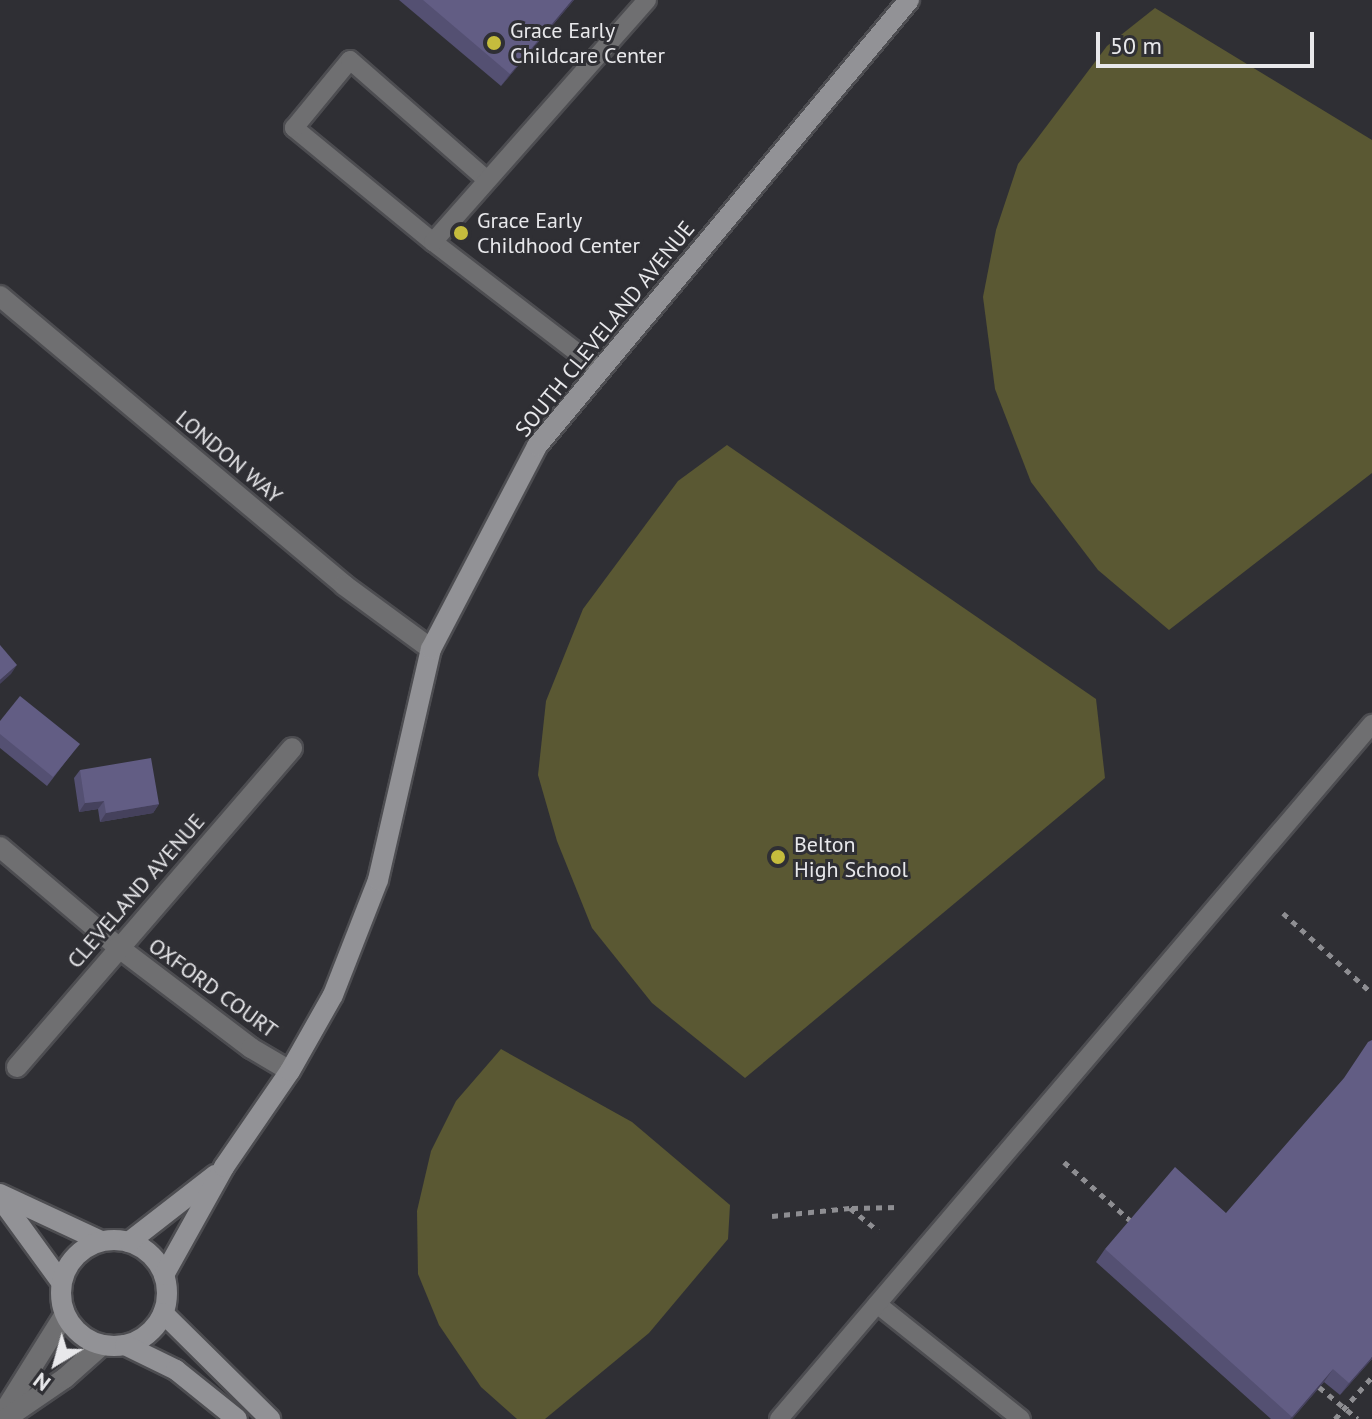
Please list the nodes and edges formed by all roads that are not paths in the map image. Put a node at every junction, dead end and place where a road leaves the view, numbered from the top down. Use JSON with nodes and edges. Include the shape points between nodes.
{"nodes":[{"id":1,"x":647,"y":0,"type":"edge"},
{"id":2,"x":909,"y":0,"type":"edge"},
{"id":3,"x":486,"y":179,"type":"junction"},
{"id":4,"x":433,"y":242,"type":"junction"},
{"id":5,"x":0,"y":296,"type":"edge"},
{"id":6,"x":600,"y":370,"type":"junction"},
{"id":7,"x":431,"y":649,"type":"junction"},
{"id":8,"x":1372,"y":724,"type":"edge"},
{"id":9,"x":292,"y":748,"type":"dead end"},
{"id":10,"x":0,"y":847,"type":"edge"},
{"id":11,"x":118,"y":947,"type":"junction"},
{"id":12,"x":17,"y":1067,"type":"dead end"},
{"id":13,"x":290,"y":1071,"type":"junction"},
{"id":14,"x":224,"y":1167,"type":"junction"},
{"id":15,"x":0,"y":1196,"type":"edge"},
{"id":16,"x":101,"y":1241,"type":"junction"},
{"id":17,"x":129,"y":1242,"type":"junction"},
{"id":18,"x":164,"y":1275,"type":"junction"},
{"id":19,"x":61,"y":1282,"type":"junction"},
{"id":20,"x":877,"y":1304,"type":"junction"},
{"id":21,"x":163,"y":1313,"type":"junction"},
{"id":22,"x":65,"y":1314,"type":"junction"},
{"id":23,"x":102,"y":1345,"type":"junction"},
{"id":24,"x":125,"y":1345,"type":"junction"},
{"id":25,"x":2,"y":1418,"type":"edge"},
{"id":26,"x":237,"y":1419,"type":"edge"},
{"id":27,"x":270,"y":1419,"type":"edge"},
{"id":28,"x":779,"y":1419,"type":"edge"},
{"id":29,"x":1021,"y":1419,"type":"edge"}],
"edges":[{"from":1,"to":3,"type":"lane"},
{"from":2,"to":6,"type":"street","name":"SOUTH CLEVELAND AVENUE"},
{"from":3,"to":4,"type":"lane"},
{"from":3,"to":4,"type":"lane","via":[[350,60],[340,71],[294,128]]},
{"from":4,"to":6,"type":"lane"},
{"from":5,"to":7,"type":"street","name":"LONDON WAY","via":[[344,585]]},
{"from":6,"to":7,"type":"street","name":"SOUTH CLEVELAND AVENUE","via":[[537,446]]},
{"from":7,"to":13,"type":"street","name":"SOUTH CLEVELAND AVENUE","via":[[378,880],[333,995]]},
{"from":8,"to":20,"type":"lane"},
{"from":9,"to":11,"type":"street","name":"CLEVELAND AVENUE"},
{"from":10,"to":11,"type":"street","name":"OXFORD COURT"},
{"from":11,"to":12,"type":"street","name":"CLEVELAND AVENUE"},
{"from":11,"to":13,"type":"street","name":"OXFORD COURT","via":[[251,1048]]},
{"from":13,"to":14,"type":"street","name":"SOUTH CLEVELAND AVENUE"},
{"from":14,"to":17,"type":"street","name":"SOUTH CLEVELAND AVENUE"},
{"from":14,"to":18,"type":"street","name":"SOUTH CLEVELAND AVENUE"},
{"from":15,"to":16,"type":"street"},
{"from":15,"to":19,"type":"street"},
{"from":16,"to":17,"type":"street"},
{"from":16,"to":19,"type":"street","via":[[75,1255]]},
{"from":17,"to":18,"type":"street","via":[[144,1249]]},
{"from":18,"to":21,"type":"street"},
{"from":19,"to":22,"type":"street"},
{"from":20,"to":28,"type":"lane"},
{"from":20,"to":29,"type":"lane"},
{"from":21,"to":24,"type":"street","via":[[148,1334]]},
{"from":21,"to":27,"type":"street"},
{"from":22,"to":23,"type":"street","via":[[73,1328]]},
{"from":22,"to":25,"type":"street"},
{"from":23,"to":24,"type":"street"},
{"from":23,"to":25,"type":"street","via":[[65,1378]]},
{"from":24,"to":26,"type":"street","via":[[176,1370]]}]}
